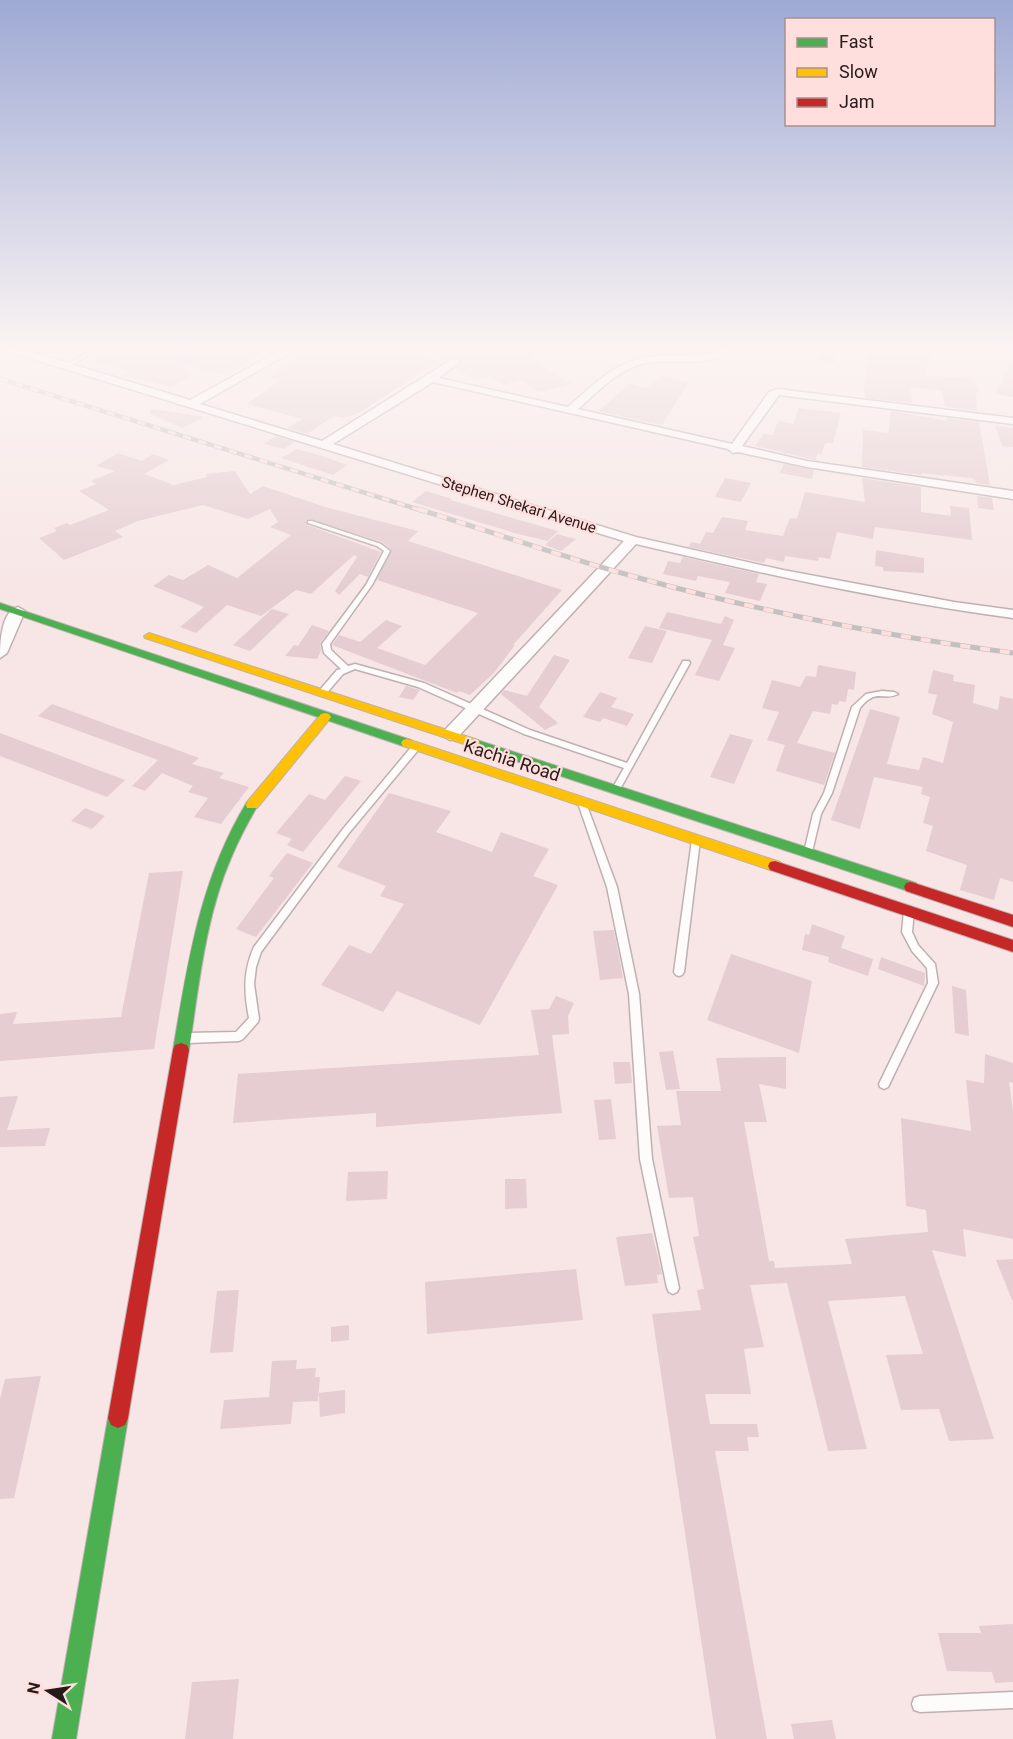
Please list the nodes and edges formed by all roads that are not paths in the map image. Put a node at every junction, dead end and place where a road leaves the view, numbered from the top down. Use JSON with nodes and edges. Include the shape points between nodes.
{"nodes":[{"id":1,"x":268,"y":427,"type":"edge"},
{"id":2,"x":352,"y":427,"type":"edge"},
{"id":3,"x":634,"y":427,"type":"edge"},
{"id":4,"x":749,"y":427,"type":"edge"},
{"id":5,"x":325,"y":444,"type":"junction"},
{"id":6,"x":733,"y":450,"type":"junction"},
{"id":7,"x":1013,"y":495,"type":"edge"},
{"id":8,"x":310,"y":522,"type":"dead end"},
{"id":9,"x":633,"y":540,"type":"junction"},
{"id":10,"x":0,"y":606,"type":"edge"},
{"id":11,"x":18,"y":611,"type":"junction"},
{"id":12,"x":1013,"y":614,"type":"edge"},
{"id":13,"x":133,"y":631,"type":"dead end"},
{"id":14,"x":0,"y":653,"type":"edge"},
{"id":15,"x":686,"y":663,"type":"dead end"},
{"id":16,"x":345,"y":668,"type":"junction"},
{"id":17,"x":322,"y":693,"type":"junction"},
{"id":18,"x":894,"y":694,"type":"dead end"},
{"id":19,"x":475,"y":708,"type":"junction"},
{"id":20,"x":325,"y":717,"type":"junction"},
{"id":21,"x":450,"y":735,"type":"junction"},
{"id":22,"x":416,"y":747,"type":"junction"},
{"id":23,"x":628,"y":766,"type":"junction"},
{"id":24,"x":616,"y":789,"type":"junction"},
{"id":25,"x":582,"y":802,"type":"junction"},
{"id":26,"x":696,"y":840,"type":"junction"},
{"id":27,"x":808,"y":852,"type":"junction"},
{"id":28,"x":909,"y":911,"type":"junction"},
{"id":29,"x":1013,"y":921,"type":"edge"},
{"id":30,"x":1013,"y":946,"type":"edge"},
{"id":31,"x":679,"y":972,"type":"dead end"},
{"id":32,"x":183,"y":1038,"type":"junction"},
{"id":33,"x":884,"y":1084,"type":"dead end"},
{"id":34,"x":672,"y":1288,"type":"dead end"},
{"id":35,"x":1013,"y":1700,"type":"edge"},
{"id":36,"x":920,"y":1704,"type":"dead end"},
{"id":37,"x":64,"y":1739,"type":"edge"}],
"edges":[{"from":1,"to":5,"type":"street","name":"Stephen Shekari Avenue"},
{"from":2,"to":5,"type":"street"},
{"from":3,"to":6,"type":"street"},
{"from":4,"to":6,"type":"street"},
{"from":5,"to":9,"type":"street","name":"Stephen Shekari Avenue"},
{"from":6,"to":7,"type":"street"},
{"from":8,"to":16,"type":"lane","via":[[387,551],[369,585],[326,644],[327,651]]},
{"from":9,"to":12,"type":"street","name":"Stephen Shekari Avenue","via":[[783,574]]},
{"from":9,"to":19,"type":"street"},
{"from":10,"to":11,"type":"main road","name":"Kachia Road"},
{"from":11,"to":14,"type":"street"},
{"from":11,"to":20,"type":"main road","name":"Kachia Road"},
{"from":13,"to":17,"type":"main road","name":"Kachia Road"},
{"from":15,"to":23,"type":"lane"},
{"from":16,"to":17,"type":"lane"},
{"from":16,"to":19,"type":"lane","via":[[355,666],[421,685]]},
{"from":17,"to":21,"type":"main road","name":"Kachia Road"},
{"from":18,"to":27,"type":"lane","via":[[865,695],[856,707],[828,793],[817,814]]},
{"from":19,"to":21,"type":"street"},
{"from":19,"to":23,"type":"lane","via":[[527,732]]},
{"from":20,"to":22,"type":"main road","name":"Kachia Road"},
{"from":20,"to":32,"type":"main road","via":[[270,781],[227,848],[211,892]]},
{"from":21,"to":24,"type":"main road","name":"Kachia Road"},
{"from":22,"to":25,"type":"main road","name":"Kachia Road"},
{"from":22,"to":32,"type":"lane","via":[[346,831],[257,951],[249,967],[254,1018],[239,1036]]},
{"from":23,"to":24,"type":"lane"},
{"from":24,"to":27,"type":"main road","name":"Kachia Road"},
{"from":25,"to":26,"type":"main road","name":"Kachia Road"},
{"from":25,"to":34,"type":"lane","via":[[612,887],[634,994],[646,1159]]},
{"from":26,"to":28,"type":"main road","name":"Kachia Road"},
{"from":26,"to":31,"type":"lane"},
{"from":27,"to":29,"type":"main road","name":"Kachia Road"},
{"from":28,"to":30,"type":"main road","name":"Kachia Road"},
{"from":28,"to":33,"type":"lane","via":[[907,932],[915,948],[932,966],[933,983]]},
{"from":32,"to":37,"type":"main road"},
{"from":35,"to":36,"type":"lane"}]}
